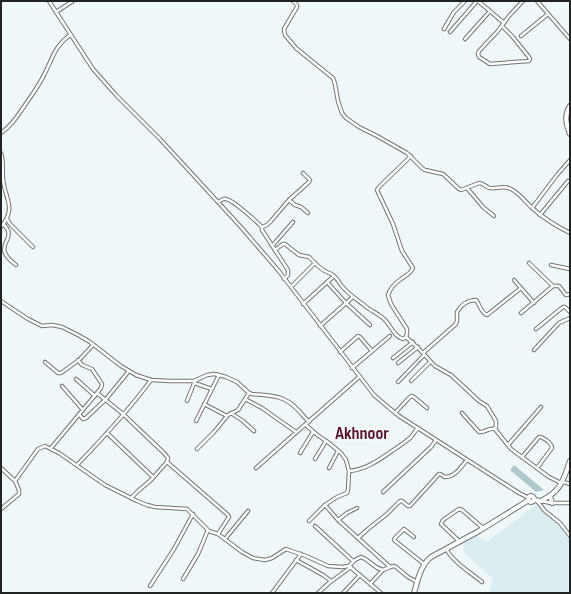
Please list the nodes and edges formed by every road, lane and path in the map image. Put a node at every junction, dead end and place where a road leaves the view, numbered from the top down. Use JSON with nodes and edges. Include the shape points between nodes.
{"nodes":[{"id":1,"x":48,"y":1,"type":"edge"},
{"id":2,"x":73,"y":1,"type":"edge"},
{"id":3,"x":293,"y":1,"type":"edge"},
{"id":4,"x":465,"y":1,"type":"edge"},
{"id":5,"x":478,"y":1,"type":"edge"},
{"id":6,"x":523,"y":1,"type":"edge"},
{"id":7,"x":537,"y":1,"type":"edge"},
{"id":8,"x":490,"y":11,"type":"junction"},
{"id":9,"x":56,"y":12,"type":"junction"},
{"id":10,"x":548,"y":14,"type":"junction"},
{"id":11,"x":503,"y":24,"type":"junction"},
{"id":12,"x":444,"y":29,"type":"dead end"},
{"id":13,"x":450,"y":32,"type":"dead end"},
{"id":14,"x":70,"y":35,"type":"junction"},
{"id":15,"x":521,"y":36,"type":"dead end"},
{"id":16,"x":465,"y":39,"type":"dead end"},
{"id":17,"x":570,"y":39,"type":"edge"},
{"id":18,"x":570,"y":106,"type":"edge"},
{"id":19,"x":1,"y":133,"type":"edge"},
{"id":20,"x":570,"y":133,"type":"edge"},
{"id":21,"x":1,"y":154,"type":"edge"},
{"id":22,"x":411,"y":156,"type":"junction"},
{"id":23,"x":570,"y":160,"type":"edge"},
{"id":24,"x":303,"y":173,"type":"dead end"},
{"id":25,"x":568,"y":180,"type":"dead end"},
{"id":26,"x":467,"y":188,"type":"junction"},
{"id":27,"x":289,"y":200,"type":"junction"},
{"id":28,"x":218,"y":202,"type":"junction"},
{"id":29,"x":532,"y":208,"type":"junction"},
{"id":30,"x":308,"y":213,"type":"dead end"},
{"id":31,"x":540,"y":215,"type":"junction"},
{"id":32,"x":494,"y":216,"type":"dead end"},
{"id":33,"x":7,"y":219,"type":"junction"},
{"id":34,"x":293,"y":222,"type":"dead end"},
{"id":35,"x":2,"y":226,"type":"edge"},
{"id":36,"x":262,"y":227,"type":"junction"},
{"id":37,"x":570,"y":233,"type":"edge"},
{"id":38,"x":272,"y":246,"type":"junction"},
{"id":39,"x":34,"y":247,"type":"dead end"},
{"id":40,"x":275,"y":250,"type":"junction"},
{"id":41,"x":315,"y":263,"type":"junction"},
{"id":42,"x":529,"y":263,"type":"dead end"},
{"id":43,"x":16,"y":265,"type":"dead end"},
{"id":44,"x":551,"y":265,"type":"dead end"},
{"id":45,"x":570,"y":269,"type":"edge"},
{"id":46,"x":334,"y":276,"type":"junction"},
{"id":47,"x":284,"y":279,"type":"junction"},
{"id":48,"x":514,"y":280,"type":"dead end"},
{"id":49,"x":327,"y":282,"type":"junction"},
{"id":50,"x":553,"y":286,"type":"junction"},
{"id":51,"x":291,"y":288,"type":"junction"},
{"id":52,"x":521,"y":288,"type":"junction"},
{"id":53,"x":570,"y":294,"type":"edge"},
{"id":54,"x":353,"y":297,"type":"junction"},
{"id":55,"x":1,"y":301,"type":"edge"},
{"id":56,"x":346,"y":303,"type":"junction"},
{"id":57,"x":534,"y":303,"type":"junction"},
{"id":58,"x":303,"y":304,"type":"junction"},
{"id":59,"x":570,"y":312,"type":"edge"},
{"id":60,"x":521,"y":313,"type":"dead end"},
{"id":61,"x":570,"y":318,"type":"edge"},
{"id":62,"x":370,"y":325,"type":"dead end"},
{"id":63,"x":320,"y":326,"type":"junction"},
{"id":64,"x":536,"y":329,"type":"dead end"},
{"id":65,"x":390,"y":336,"type":"dead end"},
{"id":66,"x":406,"y":337,"type":"junction"},
{"id":67,"x":413,"y":342,"type":"junction"},
{"id":68,"x":93,"y":345,"type":"junction"},
{"id":69,"x":418,"y":347,"type":"junction"},
{"id":70,"x":534,"y":350,"type":"dead end"},
{"id":71,"x":372,"y":351,"type":"junction"},
{"id":72,"x":340,"y":352,"type":"junction"},
{"id":73,"x":424,"y":354,"type":"junction"},
{"id":74,"x":393,"y":358,"type":"dead end"},
{"id":75,"x":78,"y":360,"type":"junction"},
{"id":76,"x":45,"y":362,"type":"dead end"},
{"id":77,"x":430,"y":362,"type":"junction"},
{"id":78,"x":398,"y":363,"type":"dead end"},
{"id":79,"x":352,"y":368,"type":"junction"},
{"id":80,"x":129,"y":371,"type":"junction"},
{"id":81,"x":219,"y":375,"type":"junction"},
{"id":82,"x":359,"y":377,"type":"junction"},
{"id":83,"x":76,"y":379,"type":"dead end"},
{"id":84,"x":151,"y":380,"type":"junction"},
{"id":85,"x":411,"y":381,"type":"dead end"},
{"id":86,"x":195,"y":382,"type":"junction"},
{"id":87,"x":398,"y":382,"type":"dead end"},
{"id":88,"x":62,"y":386,"type":"dead end"},
{"id":89,"x":212,"y":389,"type":"junction"},
{"id":90,"x":97,"y":392,"type":"junction"},
{"id":91,"x":249,"y":393,"type":"junction"},
{"id":92,"x":95,"y":396,"type":"junction"},
{"id":93,"x":245,"y":399,"type":"junction"},
{"id":94,"x":106,"y":400,"type":"junction"},
{"id":95,"x":187,"y":401,"type":"dead end"},
{"id":96,"x":204,"y":404,"type":"junction"},
{"id":97,"x":541,"y":407,"type":"dead end"},
{"id":98,"x":427,"y":408,"type":"dead end"},
{"id":99,"x":83,"y":410,"type":"junction"},
{"id":100,"x":231,"y":413,"type":"junction"},
{"id":101,"x":396,"y":413,"type":"junction"},
{"id":102,"x":462,"y":413,"type":"dead end"},
{"id":103,"x":79,"y":414,"type":"junction"},
{"id":104,"x":123,"y":414,"type":"junction"},
{"id":105,"x":227,"y":416,"type":"junction"},
{"id":106,"x":196,"y":421,"type":"dead end"},
{"id":107,"x":310,"y":421,"type":"junction"},
{"id":108,"x":306,"y":425,"type":"junction"},
{"id":109,"x":418,"y":428,"type":"junction"},
{"id":110,"x":495,"y":429,"type":"junction"},
{"id":111,"x":254,"y":431,"type":"dead end"},
{"id":112,"x":296,"y":432,"type":"junction"},
{"id":113,"x":313,"y":432,"type":"junction"},
{"id":114,"x":107,"y":434,"type":"junction"},
{"id":115,"x":436,"y":440,"type":"junction"},
{"id":116,"x":326,"y":441,"type":"junction"},
{"id":117,"x":508,"y":445,"type":"junction"},
{"id":118,"x":51,"y":448,"type":"junction"},
{"id":119,"x":197,"y":449,"type":"dead end"},
{"id":120,"x":338,"y":451,"type":"junction"},
{"id":121,"x":300,"y":453,"type":"dead end"},
{"id":122,"x":522,"y":457,"type":"junction"},
{"id":123,"x":315,"y":459,"type":"dead end"},
{"id":124,"x":467,"y":460,"type":"junction"},
{"id":125,"x":570,"y":460,"type":"edge"},
{"id":126,"x":167,"y":462,"type":"junction"},
{"id":127,"x":77,"y":465,"type":"junction"},
{"id":128,"x":1,"y":468,"type":"edge"},
{"id":129,"x":256,"y":468,"type":"dead end"},
{"id":130,"x":329,"y":468,"type":"dead end"},
{"id":131,"x":537,"y":468,"type":"junction"},
{"id":132,"x":350,"y":471,"type":"junction"},
{"id":133,"x":153,"y":478,"type":"junction"},
{"id":134,"x":15,"y":481,"type":"junction"},
{"id":135,"x":562,"y":483,"type":"junction"},
{"id":136,"x":570,"y":484,"type":"edge"},
{"id":137,"x":383,"y":492,"type":"dead end"},
{"id":138,"x":550,"y":496,"type":"junction"},
{"id":139,"x":131,"y":498,"type":"junction"},
{"id":140,"x":529,"y":499,"type":"junction"},
{"id":141,"x":537,"y":501,"type":"junction"},
{"id":142,"x":552,"y":503,"type":"junction"},
{"id":143,"x":570,"y":503,"type":"edge"},
{"id":144,"x":325,"y":505,"type":"junction"},
{"id":145,"x":356,"y":508,"type":"dead end"},
{"id":146,"x":1,"y":510,"type":"edge"},
{"id":147,"x":248,"y":511,"type":"dead end"},
{"id":148,"x":193,"y":514,"type":"junction"},
{"id":149,"x":338,"y":520,"type":"junction"},
{"id":150,"x":309,"y":521,"type":"dead end"},
{"id":151,"x":315,"y":526,"type":"dead end"},
{"id":152,"x":484,"y":529,"type":"junction"},
{"id":153,"x":208,"y":530,"type":"junction"},
{"id":154,"x":218,"y":534,"type":"junction"},
{"id":155,"x":570,"y":536,"type":"edge"},
{"id":156,"x":414,"y":537,"type":"dead end"},
{"id":157,"x":358,"y":538,"type":"junction"},
{"id":158,"x":225,"y":539,"type":"junction"},
{"id":159,"x":460,"y":541,"type":"junction"},
{"id":160,"x":445,"y":549,"type":"junction"},
{"id":161,"x":301,"y":554,"type":"junction"},
{"id":162,"x":296,"y":560,"type":"junction"},
{"id":163,"x":353,"y":561,"type":"junction"},
{"id":164,"x":424,"y":564,"type":"junction"},
{"id":165,"x":350,"y":566,"type":"junction"},
{"id":166,"x":390,"y":567,"type":"junction"},
{"id":167,"x":383,"y":570,"type":"junction"},
{"id":168,"x":360,"y":575,"type":"junction"},
{"id":169,"x":183,"y":579,"type":"dead end"},
{"id":170,"x":418,"y":580,"type":"junction"},
{"id":171,"x":331,"y":581,"type":"junction"},
{"id":172,"x":482,"y":582,"type":"dead end"},
{"id":173,"x":370,"y":584,"type":"junction"},
{"id":174,"x":150,"y":586,"type":"dead end"},
{"id":175,"x":272,"y":593,"type":"edge"},
{"id":176,"x":318,"y":593,"type":"edge"},
{"id":177,"x":343,"y":593,"type":"edge"},
{"id":178,"x":381,"y":593,"type":"edge"},
{"id":179,"x":414,"y":593,"type":"edge"}],
"edges":[{"from":1,"to":9,"type":"street"},
{"from":2,"to":9,"type":"street"},
{"from":3,"to":22,"type":"street","via":[[297,7],[284,29],[285,35],[296,48],[333,78],[342,113],[359,127]]},
{"from":4,"to":12,"type":"street","via":[[454,12]]},
{"from":5,"to":8,"type":"street"},
{"from":5,"to":13,"type":"street"},
{"from":6,"to":11,"type":"street"},
{"from":7,"to":10,"type":"street"},
{"from":8,"to":11,"type":"street"},
{"from":8,"to":16,"type":"street"},
{"from":9,"to":14,"type":"street"},
{"from":10,"to":15,"type":"street"},
{"from":10,"to":17,"type":"street"},
{"from":11,"to":11,"type":"street","via":[[479,51],[479,57],[490,64],[529,61]]},
{"from":14,"to":19,"type":"street","via":[[55,51],[34,93],[13,123]]},
{"from":14,"to":28,"type":"street","via":[[104,82]]},
{"from":18,"to":20,"type":"main road","via":[[566,118]]},
{"from":21,"to":33,"type":"street","via":[[3,183],[9,207]]},
{"from":22,"to":26,"type":"street","via":[[425,170],[443,174],[459,189]]},
{"from":22,"to":66,"type":"street","via":[[377,190],[402,251],[413,268],[397,282],[388,295],[407,329]]},
{"from":23,"to":29,"type":"street"},
{"from":24,"to":27,"type":"street","via":[[310,180]]},
{"from":25,"to":31,"type":"street"},
{"from":26,"to":29,"type":"street","via":[[481,183],[490,188],[506,187],[516,192]]},
{"from":26,"to":32,"type":"street"},
{"from":27,"to":30,"type":"street"},
{"from":27,"to":36,"type":"street","via":[[271,221]]},
{"from":28,"to":36,"type":"street","via":[[228,199]]},
{"from":28,"to":47,"type":"street"},
{"from":29,"to":31,"type":"street"},
{"from":31,"to":37,"type":"street"},
{"from":33,"to":35,"type":"street"},
{"from":33,"to":39,"type":"street"},
{"from":34,"to":38,"type":"street"},
{"from":35,"to":43,"type":"street","via":[[9,231],[5,247],[6,256]]},
{"from":36,"to":38,"type":"street"},
{"from":38,"to":40,"type":"street"},
{"from":40,"to":41,"type":"street","via":[[284,244]]},
{"from":40,"to":47,"type":"street","via":[[288,270],[288,275]]},
{"from":41,"to":46,"type":"street"},
{"from":41,"to":51,"type":"street"},
{"from":42,"to":50,"type":"street"},
{"from":44,"to":45,"type":"street"},
{"from":46,"to":49,"type":"street"},
{"from":46,"to":54,"type":"street"},
{"from":47,"to":51,"type":"street"},
{"from":48,"to":52,"type":"street"},
{"from":49,"to":56,"type":"street"},
{"from":49,"to":58,"type":"street"},
{"from":50,"to":53,"type":"street","via":[[559,286],[566,295]]},
{"from":50,"to":57,"type":"street"},
{"from":51,"to":58,"type":"street"},
{"from":52,"to":57,"type":"street"},
{"from":52,"to":73,"type":"street","via":[[487,315],[477,301],[471,300],[465,304],[457,312],[456,324]]},
{"from":54,"to":56,"type":"street"},
{"from":54,"to":66,"type":"street","via":[[388,322],[397,336],[403,339]]},
{"from":55,"to":68,"type":"street","via":[[42,326],[63,327]]},
{"from":56,"to":62,"type":"street"},
{"from":56,"to":63,"type":"street"},
{"from":57,"to":60,"type":"street"},
{"from":58,"to":63,"type":"street"},
{"from":59,"to":64,"type":"street","via":[[563,307]]},
{"from":61,"to":70,"type":"street","via":[[559,324]]},
{"from":63,"to":72,"type":"street"},
{"from":65,"to":71,"type":"street"},
{"from":66,"to":67,"type":"street"},
{"from":67,"to":69,"type":"street"},
{"from":67,"to":74,"type":"street"},
{"from":68,"to":75,"type":"street"},
{"from":68,"to":80,"type":"street"},
{"from":69,"to":73,"type":"street"},
{"from":69,"to":78,"type":"street"},
{"from":71,"to":72,"type":"street","via":[[358,336]]},
{"from":71,"to":79,"type":"street"},
{"from":72,"to":79,"type":"street"},
{"from":73,"to":77,"type":"street"},
{"from":73,"to":87,"type":"street"},
{"from":75,"to":76,"type":"street","via":[[60,374]]},
{"from":75,"to":90,"type":"street","via":[[82,365],[92,369],[102,384]]},
{"from":77,"to":85,"type":"street"},
{"from":77,"to":110,"type":"street","via":[[451,375],[489,408],[496,421]]},
{"from":79,"to":82,"type":"street"},
{"from":80,"to":84,"type":"street"},
{"from":80,"to":94,"type":"street"},
{"from":81,"to":86,"type":"street","via":[[207,375]]},
{"from":81,"to":89,"type":"street"},
{"from":81,"to":91,"type":"street","via":[[237,382]]},
{"from":82,"to":101,"type":"street","via":[[374,395]]},
{"from":82,"to":107,"type":"street"},
{"from":83,"to":92,"type":"street"},
{"from":84,"to":86,"type":"street"},
{"from":84,"to":104,"type":"street"},
{"from":86,"to":89,"type":"street"},
{"from":86,"to":95,"type":"street"},
{"from":88,"to":99,"type":"street"},
{"from":89,"to":96,"type":"street"},
{"from":90,"to":92,"type":"street"},
{"from":90,"to":94,"type":"street"},
{"from":91,"to":93,"type":"street"},
{"from":91,"to":107,"type":"street","via":[[285,400]]},
{"from":92,"to":99,"type":"street"},
{"from":93,"to":100,"type":"street","via":[[238,410]]},
{"from":93,"to":112,"type":"street"},
{"from":94,"to":103,"type":"street","via":[[86,418],[83,419]]},
{"from":94,"to":104,"type":"street"},
{"from":96,"to":105,"type":"street"},
{"from":96,"to":106,"type":"street"},
{"from":97,"to":117,"type":"street"},
{"from":98,"to":101,"type":"street","via":[[412,396]]},
{"from":99,"to":103,"type":"street"},
{"from":100,"to":105,"type":"street"},
{"from":100,"to":111,"type":"street"},
{"from":101,"to":109,"type":"street"},
{"from":102,"to":110,"type":"street","via":[[479,432]]},
{"from":103,"to":118,"type":"street"},
{"from":104,"to":114,"type":"street"},
{"from":104,"to":126,"type":"street","via":[[164,453],[168,458]]},
{"from":105,"to":119,"type":"street"},
{"from":107,"to":108,"type":"street"},
{"from":108,"to":112,"type":"street"},
{"from":108,"to":113,"type":"street"},
{"from":109,"to":115,"type":"street"},
{"from":109,"to":132,"type":"street","via":[[410,438],[381,458]]},
{"from":110,"to":117,"type":"street"},
{"from":112,"to":129,"type":"street"},
{"from":113,"to":116,"type":"street"},
{"from":113,"to":121,"type":"street"},
{"from":114,"to":127,"type":"street"},
{"from":114,"to":133,"type":"street"},
{"from":115,"to":124,"type":"street"},
{"from":115,"to":137,"type":"street"},
{"from":116,"to":120,"type":"street"},
{"from":116,"to":123,"type":"street"},
{"from":117,"to":122,"type":"street"},
{"from":118,"to":127,"type":"street"},
{"from":118,"to":134,"type":"street","via":[[45,446],[38,449]]},
{"from":120,"to":130,"type":"street"},
{"from":120,"to":132,"type":"street","via":[[346,460]]},
{"from":122,"to":131,"type":"street"},
{"from":122,"to":131,"type":"street","via":[[540,437],[544,438],[552,448]]},
{"from":124,"to":140,"type":"street"},
{"from":124,"to":157,"type":"street","via":[[451,476],[439,474],[410,506],[401,500]]},
{"from":125,"to":135,"type":"main road"},
{"from":126,"to":133,"type":"street"},
{"from":126,"to":154,"type":"street","via":[[228,515],[229,518]]},
{"from":127,"to":139,"type":"street","via":[[105,485]]},
{"from":128,"to":134,"type":"street"},
{"from":131,"to":135,"type":"street"},
{"from":132,"to":144,"type":"street","via":[[347,493]]},
{"from":133,"to":139,"type":"street"},
{"from":134,"to":146,"type":"street","via":[[19,494]]},
{"from":135,"to":136,"type":"street"},
{"from":135,"to":138,"type":"main road"},
{"from":138,"to":141,"type":"main road"},
{"from":138,"to":142,"type":"main road"},
{"from":139,"to":148,"type":"street","via":[[151,506],[185,508]]},
{"from":140,"to":141,"type":"main road","via":[[532,496]]},
{"from":140,"to":152,"type":"main road"},
{"from":141,"to":142,"type":"street"},
{"from":141,"to":155,"type":"street"},
{"from":142,"to":143,"type":"street"},
{"from":144,"to":149,"type":"street"},
{"from":144,"to":150,"type":"street"},
{"from":145,"to":149,"type":"street"},
{"from":147,"to":158,"type":"street"},
{"from":148,"to":153,"type":"street"},
{"from":148,"to":174,"type":"street"},
{"from":149,"to":157,"type":"street"},
{"from":151,"to":163,"type":"street"},
{"from":152,"to":159,"type":"main road"},
{"from":152,"to":159,"type":"street","via":[[459,509],[441,524]]},
{"from":153,"to":154,"type":"street"},
{"from":153,"to":169,"type":"street"},
{"from":154,"to":158,"type":"street"},
{"from":156,"to":164,"type":"street","via":[[404,529],[394,540]]},
{"from":157,"to":166,"type":"street"},
{"from":158,"to":161,"type":"street","via":[[242,552],[258,559],[268,559],[286,549]]},
{"from":159,"to":160,"type":"main road"},
{"from":160,"to":164,"type":"main road"},
{"from":160,"to":172,"type":"street"},
{"from":161,"to":162,"type":"street"},
{"from":161,"to":165,"type":"street","via":[[328,566]]},
{"from":162,"to":171,"type":"street"},
{"from":162,"to":175,"type":"street"},
{"from":163,"to":165,"type":"street"},
{"from":163,"to":167,"type":"street","via":[[364,557],[375,568]]},
{"from":164,"to":170,"type":"main road"},
{"from":165,"to":168,"type":"street"},
{"from":165,"to":171,"type":"street"},
{"from":166,"to":167,"type":"street"},
{"from":166,"to":170,"type":"street","via":[[394,566],[408,577]]},
{"from":167,"to":173,"type":"street"},
{"from":168,"to":173,"type":"street"},
{"from":168,"to":177,"type":"street"},
{"from":170,"to":179,"type":"main road"},
{"from":171,"to":176,"type":"street"},
{"from":173,"to":178,"type":"street"}]}
